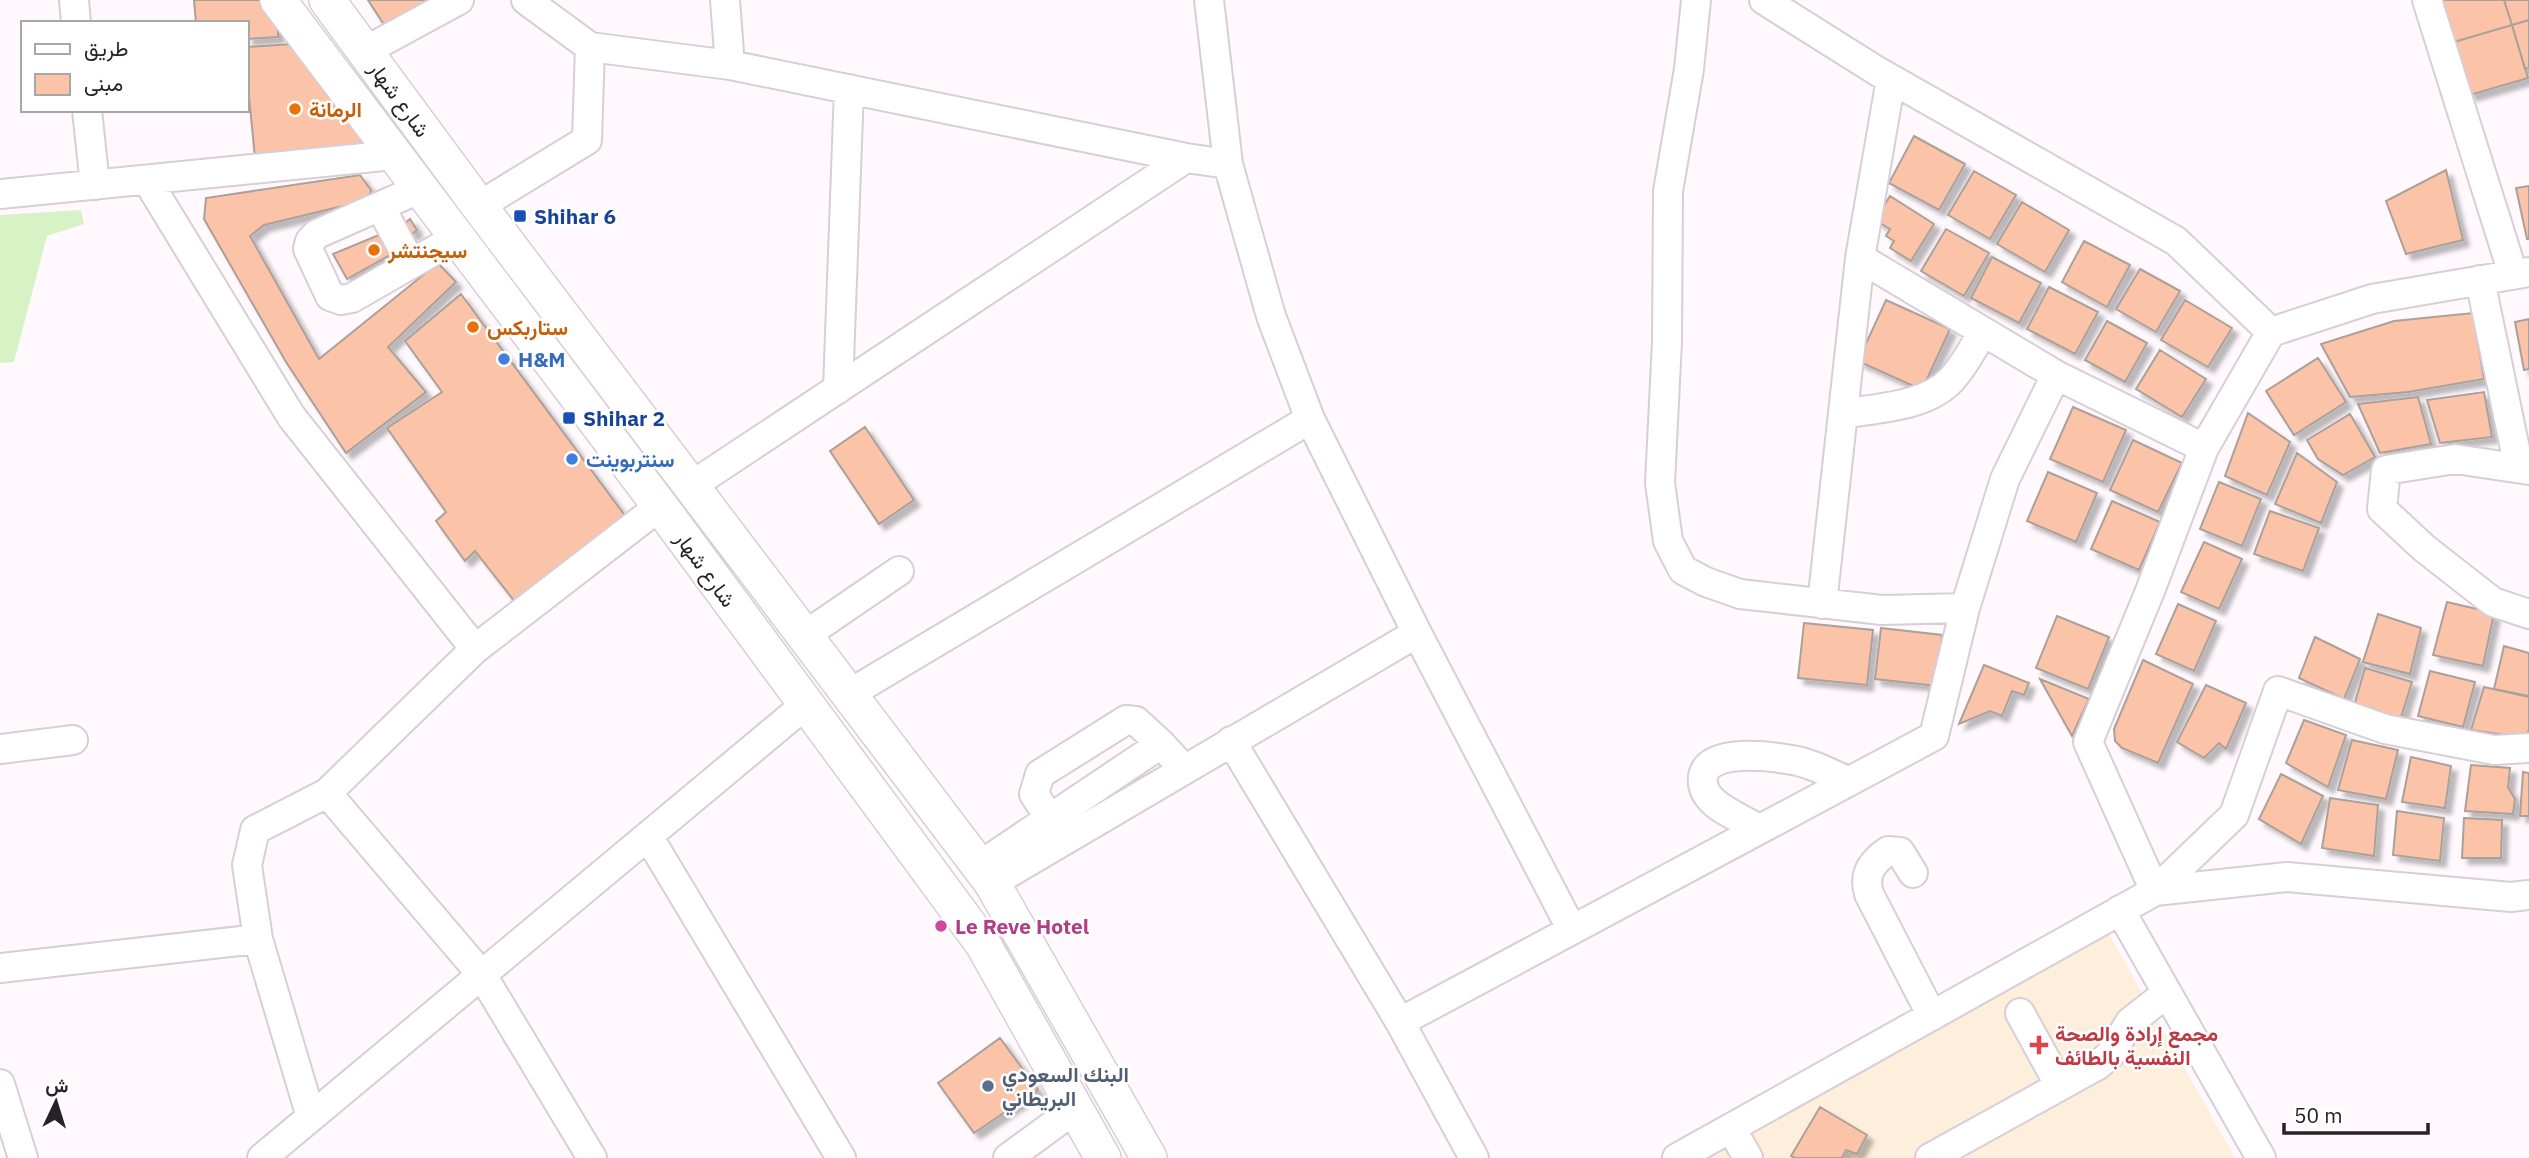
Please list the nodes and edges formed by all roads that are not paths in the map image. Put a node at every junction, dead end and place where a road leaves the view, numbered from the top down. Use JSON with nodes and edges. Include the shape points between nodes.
{"nodes":[{"id":1,"x":74,"y":0,"type":"edge"},
{"id":2,"x":278,"y":0,"type":"edge"},
{"id":3,"x":327,"y":0,"type":"edge"},
{"id":4,"x":459,"y":0,"type":"edge"},
{"id":5,"x":526,"y":0,"type":"edge"},
{"id":6,"x":725,"y":0,"type":"edge"},
{"id":7,"x":1209,"y":0,"type":"edge"},
{"id":8,"x":1696,"y":0,"type":"edge"},
{"id":9,"x":1764,"y":0,"type":"edge"},
{"id":10,"x":2427,"y":0,"type":"edge"},
{"id":11,"x":76,"y":21,"type":"edge"},
{"id":12,"x":590,"y":47,"type":"junction"},
{"id":13,"x":365,"y":51,"type":"junction"},
{"id":14,"x":730,"y":65,"type":"junction"},
{"id":15,"x":1891,"y":79,"type":"junction"},
{"id":16,"x":849,"y":89,"type":"junction"},
{"id":17,"x":87,"y":112,"type":"edge"},
{"id":18,"x":394,"y":155,"type":"junction"},
{"id":19,"x":1186,"y":158,"type":"junction"},
{"id":20,"x":1228,"y":164,"type":"junction"},
{"id":21,"x":147,"y":180,"type":"junction"},
{"id":22,"x":96,"y":185,"type":"junction"},
{"id":23,"x":419,"y":190,"type":"junction"},
{"id":24,"x":0,"y":194,"type":"edge"},
{"id":25,"x":380,"y":206,"type":"junction"},
{"id":26,"x":479,"y":206,"type":"junction"},
{"id":27,"x":456,"y":238,"type":"junction"},
{"id":28,"x":1860,"y":258,"type":"junction"},
{"id":29,"x":411,"y":264,"type":"junction"},
{"id":30,"x":2521,"y":273,"type":"edge"},
{"id":31,"x":2480,"y":280,"type":"junction"},
{"id":32,"x":1983,"y":332,"type":"junction"},
{"id":33,"x":2271,"y":332,"type":"junction"},
{"id":34,"x":2056,"y":375,"type":"junction"},
{"id":35,"x":838,"y":389,"type":"junction"},
{"id":36,"x":1843,"y":414,"type":"junction"},
{"id":37,"x":1310,"y":419,"type":"junction"},
{"id":38,"x":2204,"y":448,"type":"junction"},
{"id":39,"x":2524,"y":469,"type":"edge"},
{"id":40,"x":691,"y":486,"type":"junction"},
{"id":41,"x":660,"y":506,"type":"junction"},
{"id":42,"x":899,"y":571,"type":"dead end"},
{"id":43,"x":1822,"y":604,"type":"junction"},
{"id":44,"x":1965,"y":608,"type":"junction"},
{"id":45,"x":2529,"y":614,"type":"edge"},
{"id":46,"x":1417,"y":633,"type":"junction"},
{"id":47,"x":804,"y":636,"type":"junction"},
{"id":48,"x":475,"y":649,"type":"junction"},
{"id":49,"x":849,"y":694,"type":"junction"},
{"id":50,"x":805,"y":705,"type":"junction"},
{"id":51,"x":74,"y":740,"type":"dead end"},
{"id":52,"x":1231,"y":741,"type":"junction"},
{"id":53,"x":1161,"y":744,"type":"junction"},
{"id":54,"x":2529,"y":748,"type":"edge"},
{"id":55,"x":0,"y":749,"type":"edge"},
{"id":56,"x":1184,"y":769,"type":"junction"},
{"id":57,"x":1847,"y":781,"type":"junction"},
{"id":58,"x":327,"y":793,"type":"junction"},
{"id":59,"x":1050,"y":819,"type":"junction"},
{"id":60,"x":1759,"y":829,"type":"junction"},
{"id":61,"x":648,"y":836,"type":"junction"},
{"id":62,"x":1913,"y":873,"type":"dead end"},
{"id":63,"x":985,"y":874,"type":"junction"},
{"id":64,"x":2155,"y":891,"type":"junction"},
{"id":65,"x":2529,"y":895,"type":"edge"},
{"id":66,"x":2120,"y":910,"type":"junction"},
{"id":67,"x":1572,"y":930,"type":"junction"},
{"id":68,"x":258,"y":939,"type":"junction"},
{"id":69,"x":0,"y":968,"type":"edge"},
{"id":70,"x":482,"y":975,"type":"junction"},
{"id":71,"x":2167,"y":993,"type":"junction"},
{"id":72,"x":2020,"y":1013,"type":"dead end"},
{"id":73,"x":1932,"y":1016,"type":"junction"},
{"id":74,"x":1400,"y":1022,"type":"junction"},
{"id":75,"x":0,"y":1084,"type":"edge"},
{"id":76,"x":2060,"y":1086,"type":"junction"},
{"id":77,"x":1075,"y":1109,"type":"junction"},
{"id":78,"x":311,"y":1117,"type":"junction"},
{"id":79,"x":1731,"y":1128,"type":"junction"},
{"id":80,"x":23,"y":1158,"type":"edge"},
{"id":81,"x":262,"y":1158,"type":"edge"},
{"id":82,"x":592,"y":1158,"type":"edge"},
{"id":83,"x":841,"y":1158,"type":"edge"},
{"id":84,"x":1008,"y":1158,"type":"edge"},
{"id":85,"x":1103,"y":1158,"type":"edge"},
{"id":86,"x":1149,"y":1158,"type":"edge"},
{"id":87,"x":1474,"y":1158,"type":"edge"},
{"id":88,"x":1677,"y":1158,"type":"edge"},
{"id":89,"x":1748,"y":1158,"type":"edge"},
{"id":90,"x":1930,"y":1158,"type":"edge"},
{"id":91,"x":2261,"y":1158,"type":"edge"}],
"edges":[{"from":1,"to":11,"type":"street"},
{"from":2,"to":18,"type":"main road","name":"شارع شهار"},
{"from":3,"to":13,"type":"main road","name":"شارع شهار"},
{"from":4,"to":13,"type":"street"},
{"from":5,"to":12,"type":"street"},
{"from":6,"to":14,"type":"street"},
{"from":7,"to":20,"type":"street"},
{"from":8,"to":43,"type":"street","via":[[1668,191],[1660,483],[1668,541],[1683,570],[1706,582],[1740,594]]},
{"from":9,"to":15,"type":"street"},
{"from":10,"to":30,"type":"street"},
{"from":12,"to":14,"type":"street"},
{"from":12,"to":26,"type":"street","via":[[587,140]]},
{"from":13,"to":26,"type":"main road","name":"شارع شهار"},
{"from":14,"to":16,"type":"street"},
{"from":15,"to":28,"type":"street"},
{"from":15,"to":33,"type":"street","via":[[2176,241]]},
{"from":16,"to":19,"type":"street"},
{"from":16,"to":35,"type":"street"},
{"from":17,"to":22,"type":"street"},
{"from":18,"to":21,"type":"street"},
{"from":18,"to":23,"type":"main road","name":"شارع شهار"},
{"from":19,"to":20,"type":"street"},
{"from":19,"to":35,"type":"street"},
{"from":20,"to":37,"type":"street","via":[[1271,316]]},
{"from":21,"to":22,"type":"street"},
{"from":21,"to":48,"type":"street","via":[[291,416]]},
{"from":22,"to":24,"type":"street"},
{"from":23,"to":25,"type":"street"},
{"from":23,"to":27,"type":"main road","name":"شارع شهار"},
{"from":25,"to":29,"type":"street"},
{"from":25,"to":29,"type":"street","via":[[317,234],[310,242],[330,296],[352,298]]},
{"from":26,"to":40,"type":"main road","name":"شارع شهار"},
{"from":27,"to":29,"type":"street"},
{"from":27,"to":41,"type":"main road","name":"شارع شهار"},
{"from":28,"to":32,"type":"street"},
{"from":28,"to":36,"type":"street"},
{"from":30,"to":31,"type":"street"},
{"from":31,"to":33,"type":"street","via":[[2372,299]]},
{"from":31,"to":39,"type":"street"},
{"from":32,"to":34,"type":"street"},
{"from":32,"to":36,"type":"street","via":[[1951,381],[1935,393]]},
{"from":33,"to":38,"type":"street"},
{"from":34,"to":38,"type":"street"},
{"from":34,"to":44,"type":"street","via":[[2005,479]]},
{"from":35,"to":40,"type":"street"},
{"from":36,"to":43,"type":"street"},
{"from":37,"to":46,"type":"street"},
{"from":37,"to":49,"type":"street"},
{"from":38,"to":64,"type":"street","via":[[2088,742]]},
{"from":39,"to":45,"type":"street","via":[[2455,459],[2386,470],[2382,509],[2493,602]]},
{"from":40,"to":47,"type":"main road","name":"شارع شهار"},
{"from":41,"to":48,"type":"street"},
{"from":41,"to":50,"type":"main road","name":"شارع شهار"},
{"from":42,"to":47,"type":"street"},
{"from":43,"to":44,"type":"street","via":[[1882,610]]},
{"from":44,"to":57,"type":"street","via":[[1934,736]]},
{"from":46,"to":52,"type":"street"},
{"from":46,"to":67,"type":"street"},
{"from":47,"to":49,"type":"main road","name":"شارع شهار"},
{"from":48,"to":58,"type":"street"},
{"from":49,"to":63,"type":"main road","name":"شارع شهار"},
{"from":50,"to":61,"type":"street"},
{"from":50,"to":77,"type":"main road","name":"شارع شهار","via":[[983,944]]},
{"from":51,"to":55,"type":"street"},
{"from":52,"to":56,"type":"street"},
{"from":52,"to":74,"type":"street"},
{"from":53,"to":56,"type":"street"},
{"from":53,"to":59,"type":"street"},
{"from":53,"to":59,"type":"street","via":[[1136,721],[1126,720],[1040,774],[1034,793]]},
{"from":54,"to":64,"type":"street","via":[[2494,750],[2385,729],[2278,691],[2234,815]]},
{"from":56,"to":63,"type":"street"},
{"from":57,"to":60,"type":"street"},
{"from":57,"to":60,"type":"street","via":[[1778,757],[1725,757],[1712,762],[1703,776],[1706,794]]},
{"from":58,"to":68,"type":"street","via":[[255,830],[247,865]]},
{"from":58,"to":70,"type":"street"},
{"from":59,"to":63,"type":"street"},
{"from":60,"to":67,"type":"street"},
{"from":61,"to":70,"type":"street"},
{"from":61,"to":83,"type":"street"},
{"from":62,"to":73,"type":"street","via":[[1900,852],[1888,851],[1870,867],[1866,884]]},
{"from":63,"to":86,"type":"main road","name":"شارع شهار"},
{"from":64,"to":65,"type":"street","via":[[2287,877]]},
{"from":64,"to":66,"type":"street"},
{"from":66,"to":71,"type":"street"},
{"from":66,"to":73,"type":"street"},
{"from":67,"to":74,"type":"street"},
{"from":68,"to":69,"type":"street"},
{"from":68,"to":78,"type":"street"},
{"from":70,"to":78,"type":"street"},
{"from":70,"to":82,"type":"street"},
{"from":71,"to":76,"type":"street","via":[[2130,1022],[2110,1055]]},
{"from":71,"to":91,"type":"street"},
{"from":72,"to":76,"type":"street"},
{"from":73,"to":79,"type":"street"},
{"from":74,"to":87,"type":"street"},
{"from":75,"to":80,"type":"street"},
{"from":76,"to":90,"type":"street"},
{"from":77,"to":84,"type":"street"},
{"from":77,"to":85,"type":"main road","name":"شارع شهار"},
{"from":78,"to":81,"type":"street"},
{"from":79,"to":88,"type":"street"},
{"from":79,"to":89,"type":"street"}]}
